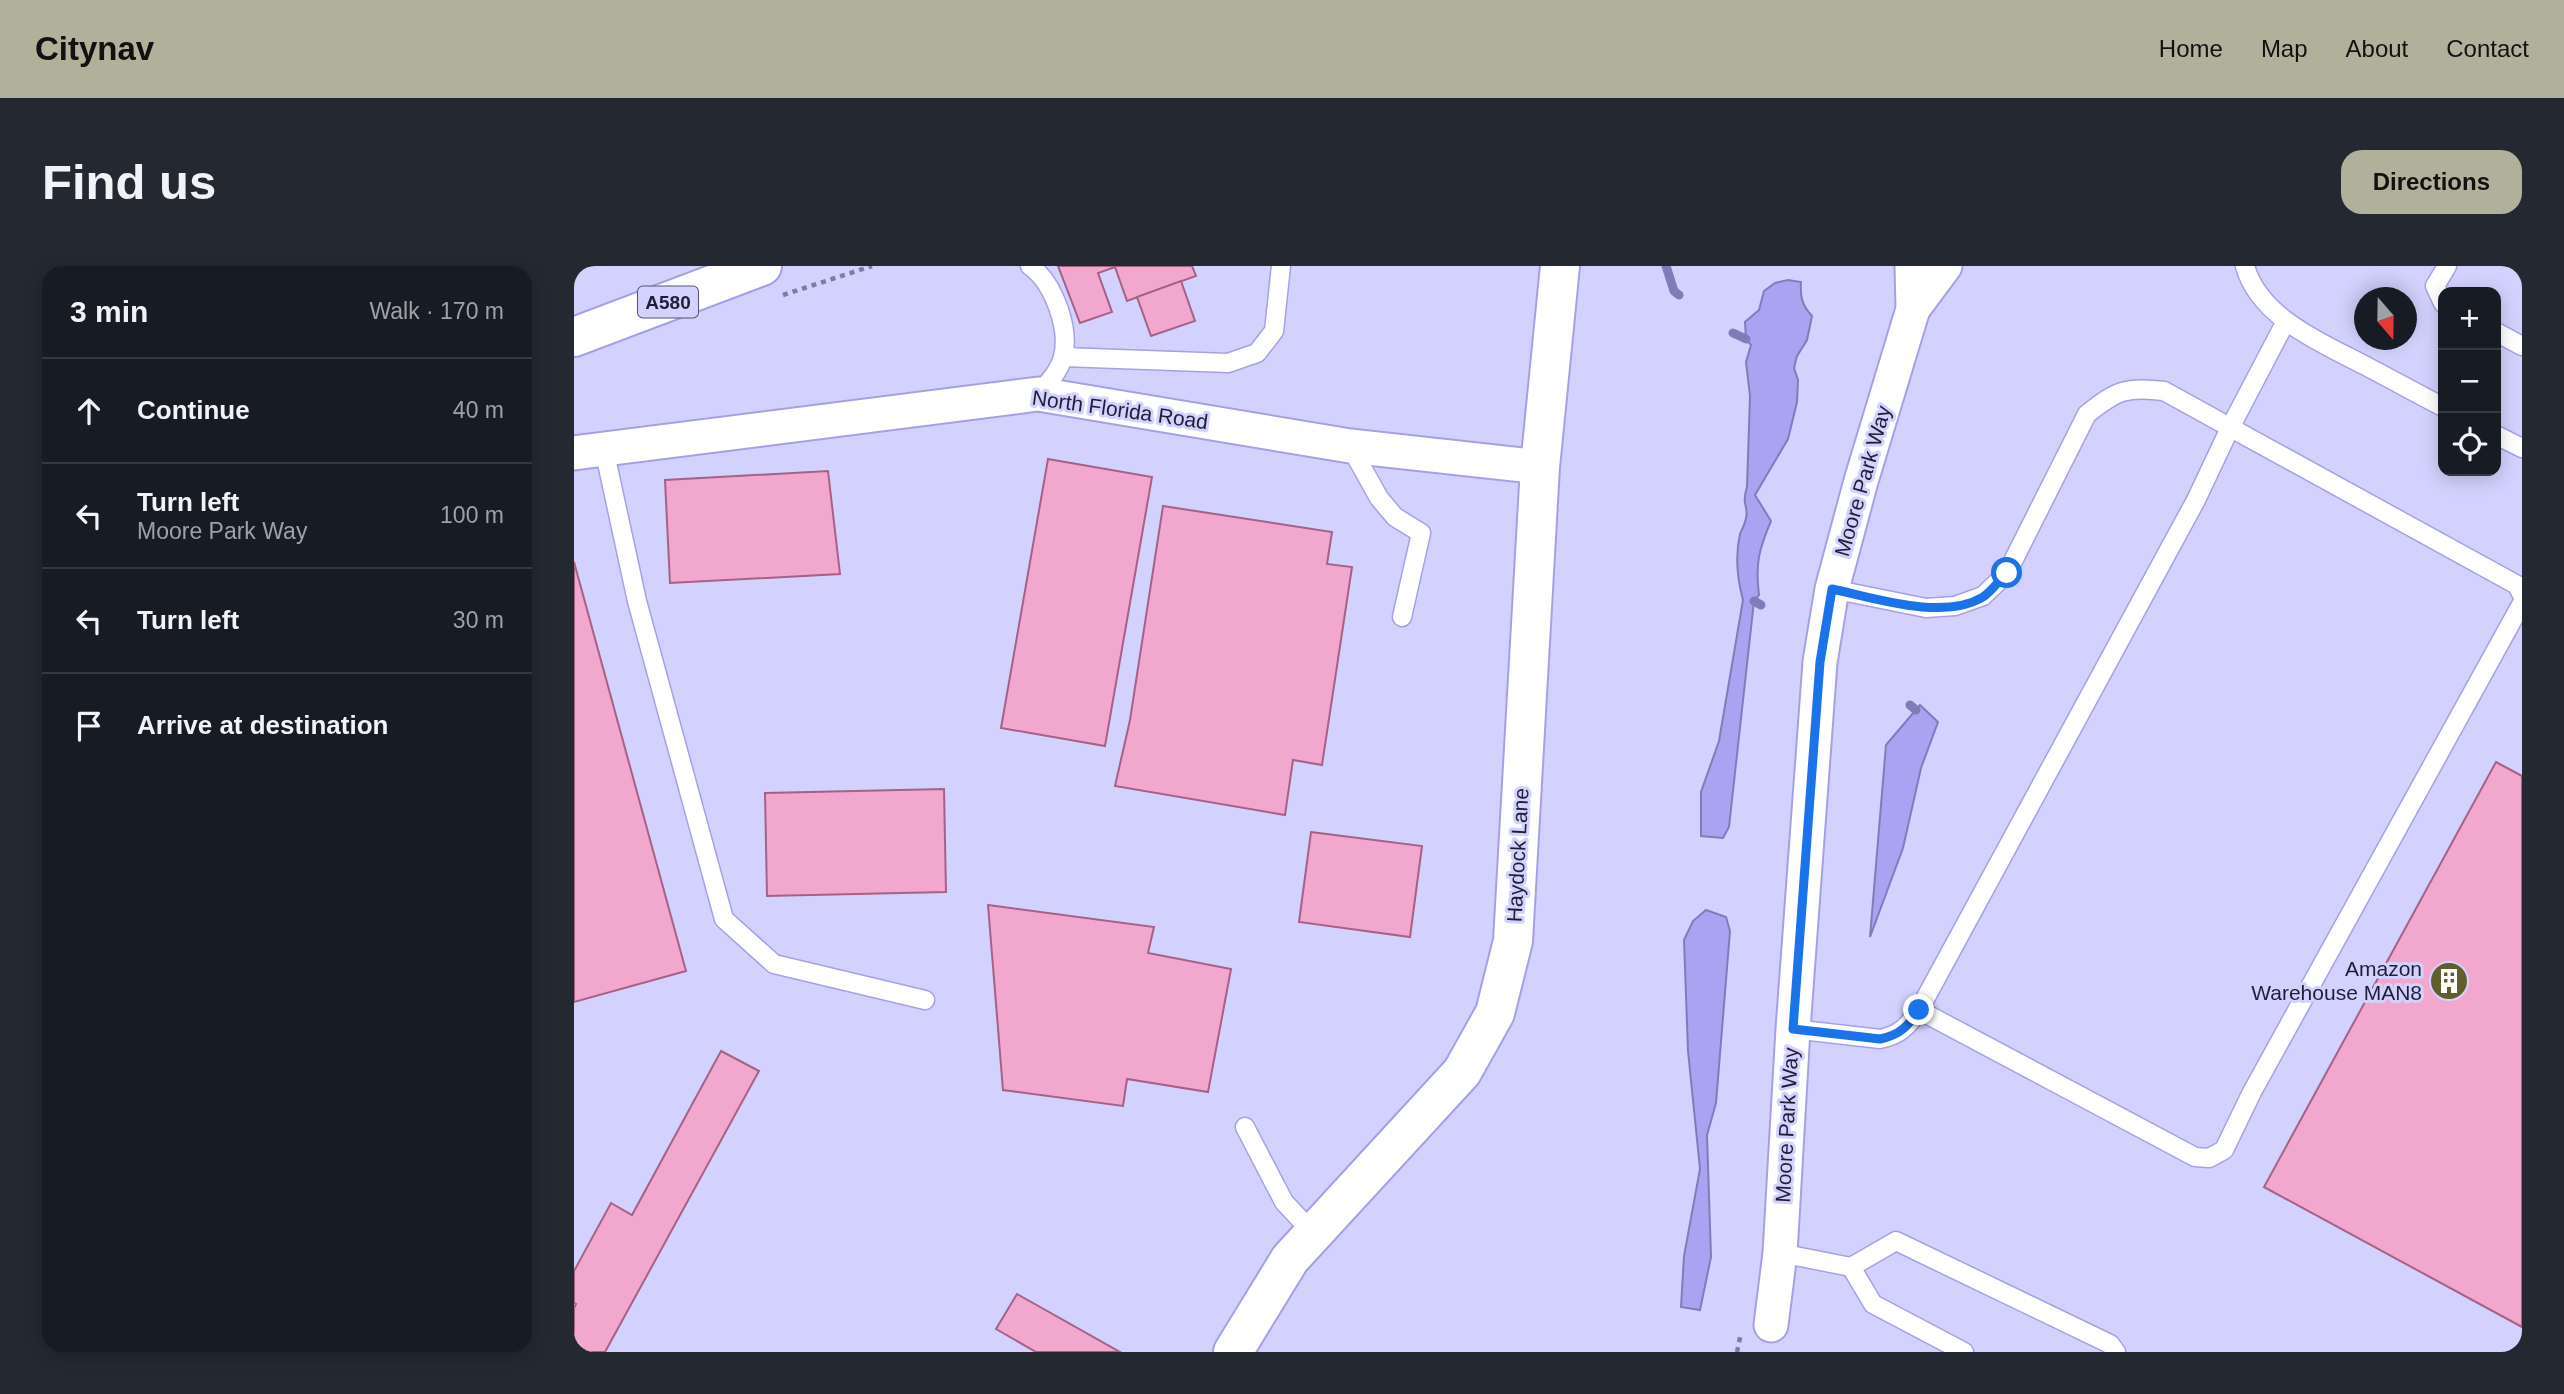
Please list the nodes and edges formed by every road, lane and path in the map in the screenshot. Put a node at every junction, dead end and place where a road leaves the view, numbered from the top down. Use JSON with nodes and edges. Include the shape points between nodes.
{"nodes":[{"id":1,"x":762,"y":266,"type":"edge"},
{"id":2,"x":1030,"y":266,"type":"edge"},
{"id":3,"x":1281,"y":266,"type":"edge"},
{"id":4,"x":1560,"y":266,"type":"edge"},
{"id":5,"x":1912,"y":266,"type":"edge"},
{"id":6,"x":1945,"y":266,"type":"edge"},
{"id":7,"x":2245,"y":266,"type":"edge"},
{"id":8,"x":2447,"y":266,"type":"edge"},
{"id":9,"x":2438,"y":292,"type":"edge"},
{"id":10,"x":1913,"y":309,"type":"junction"},
{"id":11,"x":2286,"y":321,"type":"junction"},
{"id":12,"x":2501,"y":335,"type":"edge"},
{"id":13,"x":574,"y":337,"type":"edge"},
{"id":14,"x":2522,"y":346,"type":"edge"},
{"id":15,"x":1063,"y":357,"type":"junction"},
{"id":16,"x":1038,"y":394,"type":"junction"},
{"id":17,"x":2438,"y":404,"type":"edge"},
{"id":18,"x":2230,"y":428,"type":"junction"},
{"id":19,"x":2501,"y":438,"type":"edge"},
{"id":20,"x":1350,"y":446,"type":"junction"},
{"id":21,"x":2522,"y":448,"type":"edge"},
{"id":22,"x":589,"y":451,"type":"edge"},
{"id":23,"x":1540,"y":467,"type":"junction"},
{"id":24,"x":1832,"y":589,"type":"junction"},
{"id":25,"x":2522,"y":595,"type":"edge"},
{"id":26,"x":2522,"y":603,"type":"edge"},
{"id":27,"x":1402,"y":617,"type":"dead end"},
{"id":28,"x":925,"y":1000,"type":"dead end"},
{"id":29,"x":1919,"y":1010,"type":"junction"},
{"id":30,"x":1793,"y":1029,"type":"junction"},
{"id":31,"x":1245,"y":1127,"type":"dead end"},
{"id":32,"x":1313,"y":1233,"type":"junction"},
{"id":33,"x":1780,"y":1253,"type":"junction"},
{"id":34,"x":1851,"y":1267,"type":"junction"},
{"id":35,"x":1771,"y":1325,"type":"dead end"},
{"id":36,"x":1233,"y":1352,"type":"edge"},
{"id":37,"x":1964,"y":1352,"type":"edge"},
{"id":38,"x":2116,"y":1352,"type":"edge"}],
"edges":[{"from":1,"to":13,"type":"main road","number":"A580"},
{"from":2,"to":15,"type":"lane","via":[[1056,302],[1064,328]]},
{"from":3,"to":15,"type":"lane","via":[[1274,331],[1258,353],[1228,363]]},
{"from":4,"to":23,"type":"main road","name":"Haydock Lane"},
{"from":5,"to":10,"type":"street","name":"Moore Park Way"},
{"from":6,"to":10,"type":"street","name":"Moore Park Way"},
{"from":7,"to":11,"type":"lane","via":[[2260,295]]},
{"from":8,"to":9,"type":"lane","via":[[2435,286]]},
{"from":10,"to":24,"type":"street","name":"Moore Park Way"},
{"from":11,"to":17,"type":"lane"},
{"from":11,"to":18,"type":"lane"},
{"from":12,"to":14,"type":"lane"},
{"from":15,"to":16,"type":"lane","via":[[1054,377]]},
{"from":16,"to":20,"type":"street","name":"North Florida Road"},
{"from":16,"to":22,"type":"street","name":"North Florida Road"},
{"from":18,"to":24,"type":"lane","via":[[2164,391],[2137,387],[2110,396],[2087,414],[2007,573],[1983,596],[1955,606],[1926,608]]},
{"from":18,"to":25,"type":"lane","via":[[2517,585]]},
{"from":18,"to":29,"type":"lane","via":[[2196,500]]},
{"from":19,"to":21,"type":"lane"},
{"from":20,"to":23,"type":"street","name":"North Florida Road"},
{"from":20,"to":27,"type":"lane","via":[[1379,498],[1395,517],[1421,533]]},
{"from":22,"to":28,"type":"lane","via":[[637,601],[723,919],[774,964]]},
{"from":23,"to":32,"type":"main road","name":"Haydock Lane","via":[[1513,941],[1495,1013],[1462,1072]]},
{"from":24,"to":30,"type":"street","name":"Moore Park Way","via":[[1820,662]]},
{"from":26,"to":29,"type":"lane","via":[[2224,1150],[2209,1158],[2195,1157]]},
{"from":29,"to":30,"type":"lane","via":[[1906,1028],[1880,1039]]},
{"from":30,"to":33,"type":"street","name":"Moore Park Way"},
{"from":31,"to":32,"type":"lane","via":[[1284,1202]]},
{"from":32,"to":36,"type":"main road","name":"Haydock Lane","via":[[1290,1259]]},
{"from":33,"to":34,"type":"lane"},
{"from":33,"to":35,"type":"street","name":"Moore Park Way"},
{"from":34,"to":37,"type":"lane","via":[[1872,1304]]},
{"from":34,"to":38,"type":"lane","via":[[1896,1241],[2110,1344]]}]}
